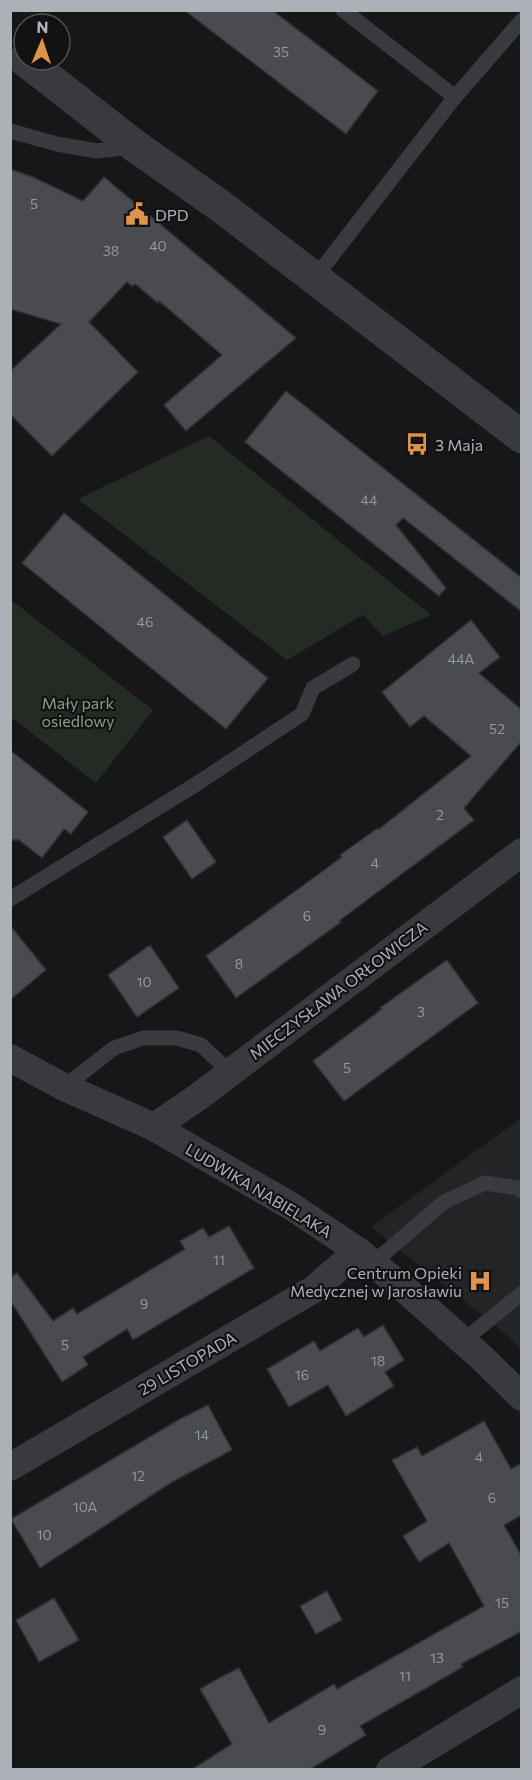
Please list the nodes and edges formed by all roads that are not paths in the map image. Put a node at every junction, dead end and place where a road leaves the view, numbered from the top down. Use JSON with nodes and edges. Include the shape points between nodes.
{"nodes":[{"id":1,"x":343,"y":10,"type":"edge"},
{"id":2,"x":522,"y":20,"type":"edge"},
{"id":3,"x":41,"y":72,"type":"edge"},
{"id":4,"x":455,"y":97,"type":"junction"},
{"id":5,"x":10,"y":130,"type":"edge"},
{"id":6,"x":135,"y":146,"type":"junction"},
{"id":7,"x":314,"y":279,"type":"junction"},
{"id":8,"x":522,"y":437,"type":"edge"},
{"id":9,"x":353,"y":664,"type":"dead end"},
{"id":10,"x":522,"y":852,"type":"edge"},
{"id":11,"x":10,"y":899,"type":"edge"},
{"id":12,"x":10,"y":1058,"type":"edge"},
{"id":13,"x":230,"y":1072,"type":"junction"},
{"id":14,"x":62,"y":1086,"type":"junction"},
{"id":15,"x":154,"y":1127,"type":"junction"},
{"id":16,"x":522,"y":1191,"type":"edge"},
{"id":17,"x":365,"y":1257,"type":"junction"},
{"id":18,"x":522,"y":1293,"type":"edge"},
{"id":19,"x":463,"y":1341,"type":"junction"},
{"id":20,"x":522,"y":1397,"type":"edge"},
{"id":21,"x":10,"y":1467,"type":"edge"},
{"id":22,"x":522,"y":1690,"type":"edge"},
{"id":23,"x":390,"y":1770,"type":"edge"}],
"edges":[{"from":1,"to":4,"type":"lane"},
{"from":2,"to":4,"type":"lane"},
{"from":3,"to":6,"type":"street"},
{"from":4,"to":7,"type":"lane"},
{"from":5,"to":6,"type":"lane","via":[[97,151]]},
{"from":6,"to":7,"type":"street"},
{"from":7,"to":8,"type":"street"},
{"from":9,"to":11,"type":"lane","via":[[313,688],[302,714]]},
{"from":10,"to":13,"type":"street","name":"MIECZYSŁAWA ORŁOWICZA"},
{"from":12,"to":14,"type":"street","name":"LUDWIKA NABIELAKA"},
{"from":13,"to":14,"type":"lane","via":[[201,1045],[177,1038],[142,1038],[114,1048]]},
{"from":13,"to":15,"type":"street","name":"MIECZYSŁAWA ORŁOWICZA"},
{"from":14,"to":15,"type":"street","name":"LUDWIKA NABIELAKA"},
{"from":15,"to":17,"type":"street","name":"LUDWIKA NABIELAKA","via":[[291,1206]]},
{"from":16,"to":17,"type":"lane","via":[[485,1183],[444,1202]]},
{"from":17,"to":19,"type":"street","name":"LUDWIKA NABIELAKA"},
{"from":17,"to":21,"type":"street","name":"29 LISTOPADA"},
{"from":18,"to":19,"type":"lane"},
{"from":19,"to":20,"type":"street","name":"LUDWIKA NABIELAKA"},
{"from":22,"to":23,"type":"street"}]}
